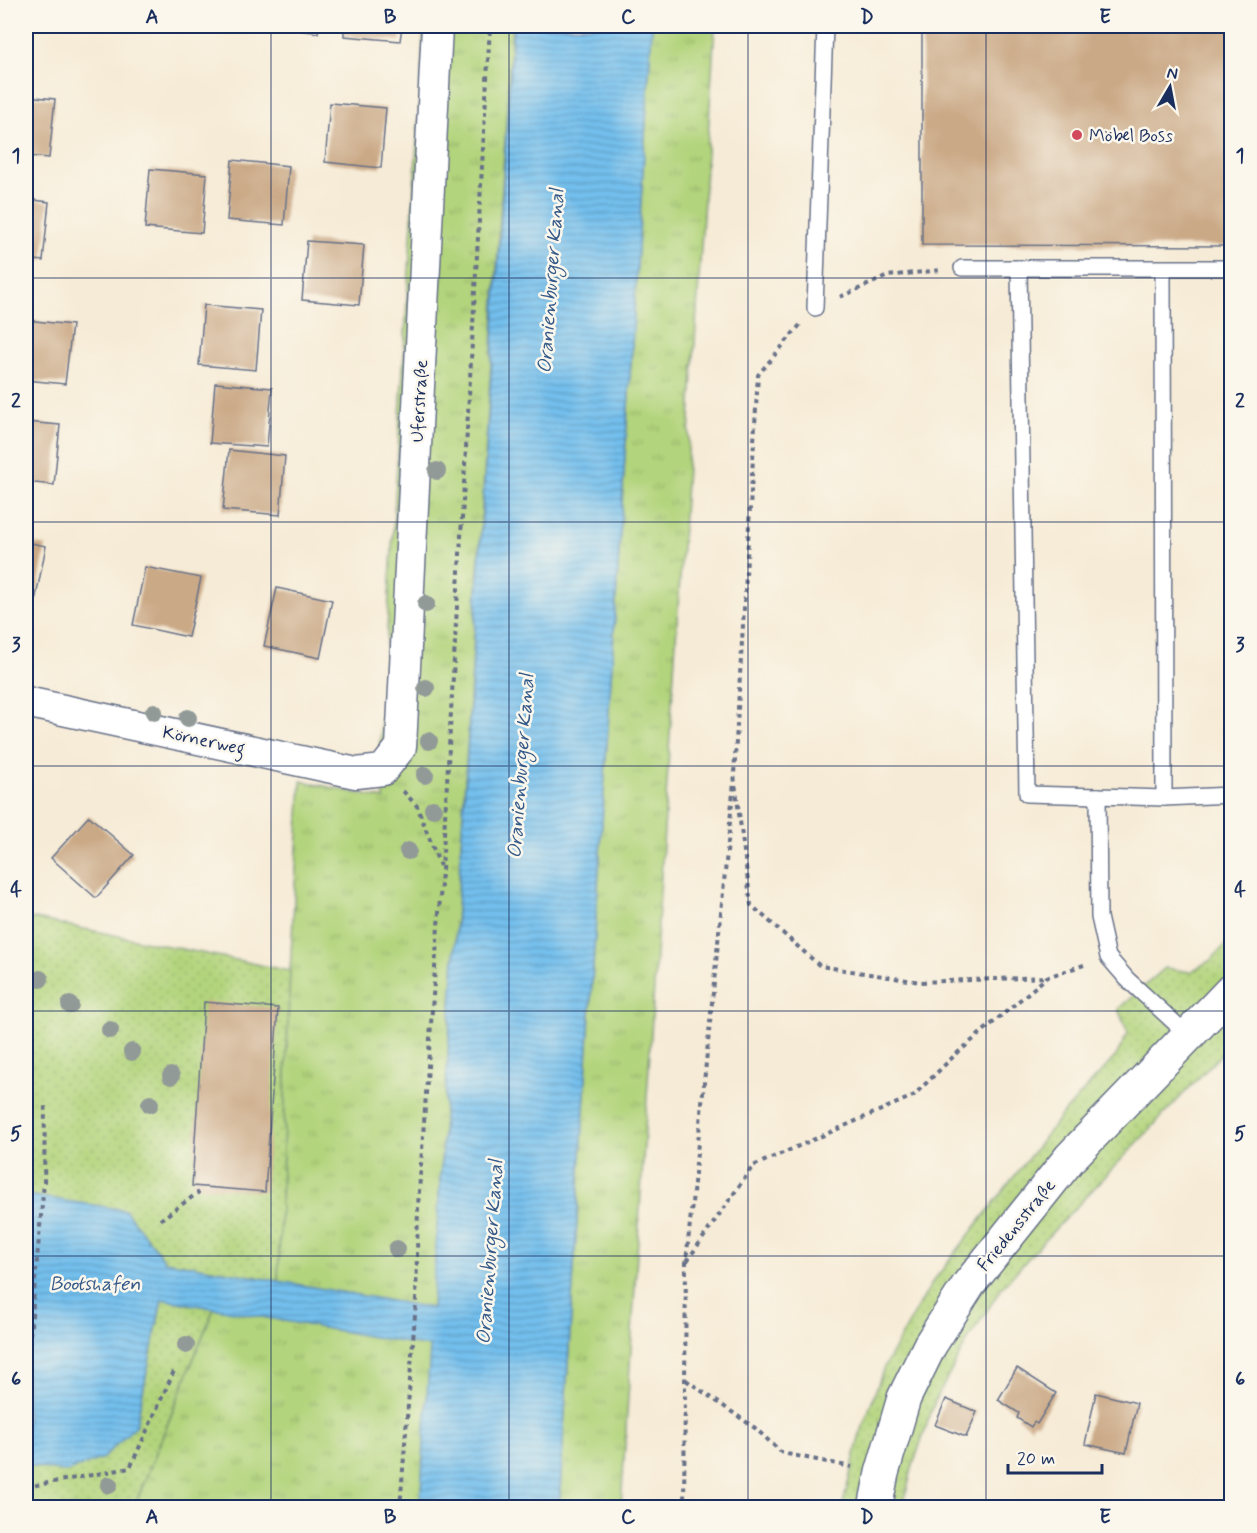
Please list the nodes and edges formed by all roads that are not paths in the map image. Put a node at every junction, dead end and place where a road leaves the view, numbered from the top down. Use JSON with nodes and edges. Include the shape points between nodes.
{"nodes":[{"id":1,"x":437,"y":26,"type":"edge"},
{"id":2,"x":825,"y":26,"type":"edge"},
{"id":3,"x":962,"y":268,"type":"road end"},
{"id":4,"x":1019,"y":268,"type":"junction"},
{"id":5,"x":1232,"y":268,"type":"edge"},
{"id":6,"x":1163,"y":269,"type":"junction"},
{"id":7,"x":815,"y":308,"type":"road end"},
{"id":8,"x":26,"y":702,"type":"edge"},
{"id":9,"x":383,"y":770,"type":"joint"},
{"id":10,"x":1232,"y":795,"type":"edge"},
{"id":11,"x":1098,"y":796,"type":"junction"},
{"id":12,"x":1164,"y":798,"type":"junction"},
{"id":13,"x":1232,"y":990,"type":"edge"},
{"id":14,"x":1189,"y":1036,"type":"junction"},
{"id":15,"x":875,"y":1508,"type":"edge"}],
"edges":[{"from":1,"to":9,"type":"street","name":"Uferstraße","via":[[401,747]]},
{"from":2,"to":7,"type":"lane"},
{"from":3,"to":4,"type":"lane"},
{"from":4,"to":6,"type":"lane"},
{"from":4,"to":11,"type":"lane","via":[[1027,794]]},
{"from":5,"to":6,"type":"lane"},
{"from":6,"to":12,"type":"lane"},
{"from":8,"to":9,"type":"street","name":"Körnerweg","via":[[356,773]]},
{"from":10,"to":12,"type":"lane"},
{"from":11,"to":12,"type":"lane"},
{"from":11,"to":14,"type":"lane","via":[[1099,917],[1108,957]]},
{"from":13,"to":14,"type":"street","name":"Friedensstraße"},
{"from":14,"to":15,"type":"street","name":"Friedensstraße","via":[[1070,1158],[969,1284],[930,1345],[904,1398]]}]}
